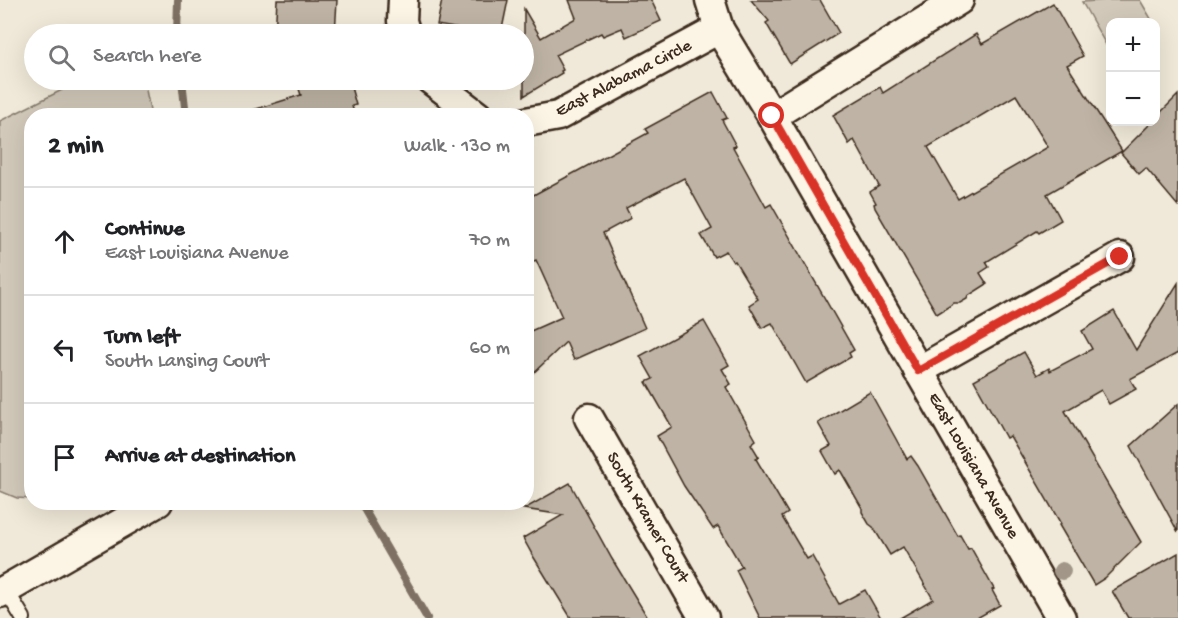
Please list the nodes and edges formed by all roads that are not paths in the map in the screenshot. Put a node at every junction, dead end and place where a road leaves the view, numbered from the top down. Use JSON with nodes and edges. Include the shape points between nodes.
{"nodes":[{"id":1,"x":403,"y":0,"type":"edge"},
{"id":2,"x":710,"y":0,"type":"edge"},
{"id":3,"x":959,"y":0,"type":"edge"},
{"id":4,"x":403,"y":24,"type":"edge"},
{"id":5,"x":719,"y":29,"type":"junction"},
{"id":6,"x":444,"y":90,"type":"edge"},
{"id":7,"x":467,"y":108,"type":"edge"},
{"id":8,"x":772,"y":116,"type":"junction"},
{"id":9,"x":534,"y":120,"type":"edge"},
{"id":10,"x":1120,"y":257,"type":"dead end"},
{"id":11,"x":918,"y":371,"type":"junction"},
{"id":12,"x":590,"y":418,"type":"dead end"},
{"id":13,"x":144,"y":510,"type":"edge"},
{"id":14,"x":3,"y":591,"type":"edge"},
{"id":15,"x":23,"y":618,"type":"edge"},
{"id":16,"x":704,"y":618,"type":"edge"},
{"id":17,"x":1061,"y":618,"type":"edge"}],
"edges":[{"from":1,"to":4,"type":"street"},
{"from":2,"to":5,"type":"street","name":"East Louisiana Avenue"},
{"from":3,"to":8,"type":"street"},
{"from":5,"to":8,"type":"street","name":"East Louisiana Avenue"},
{"from":5,"to":9,"type":"street","name":"East Alabama Circle","via":[[558,116]]},
{"from":6,"to":7,"type":"street"},
{"from":8,"to":11,"type":"street","name":"East Louisiana Avenue"},
{"from":10,"to":11,"type":"street"},
{"from":11,"to":17,"type":"street","name":"East Louisiana Avenue"},
{"from":12,"to":16,"type":"street","name":"South Kramer Court"},
{"from":13,"to":14,"type":"street"},
{"from":14,"to":15,"type":"lane"}]}
